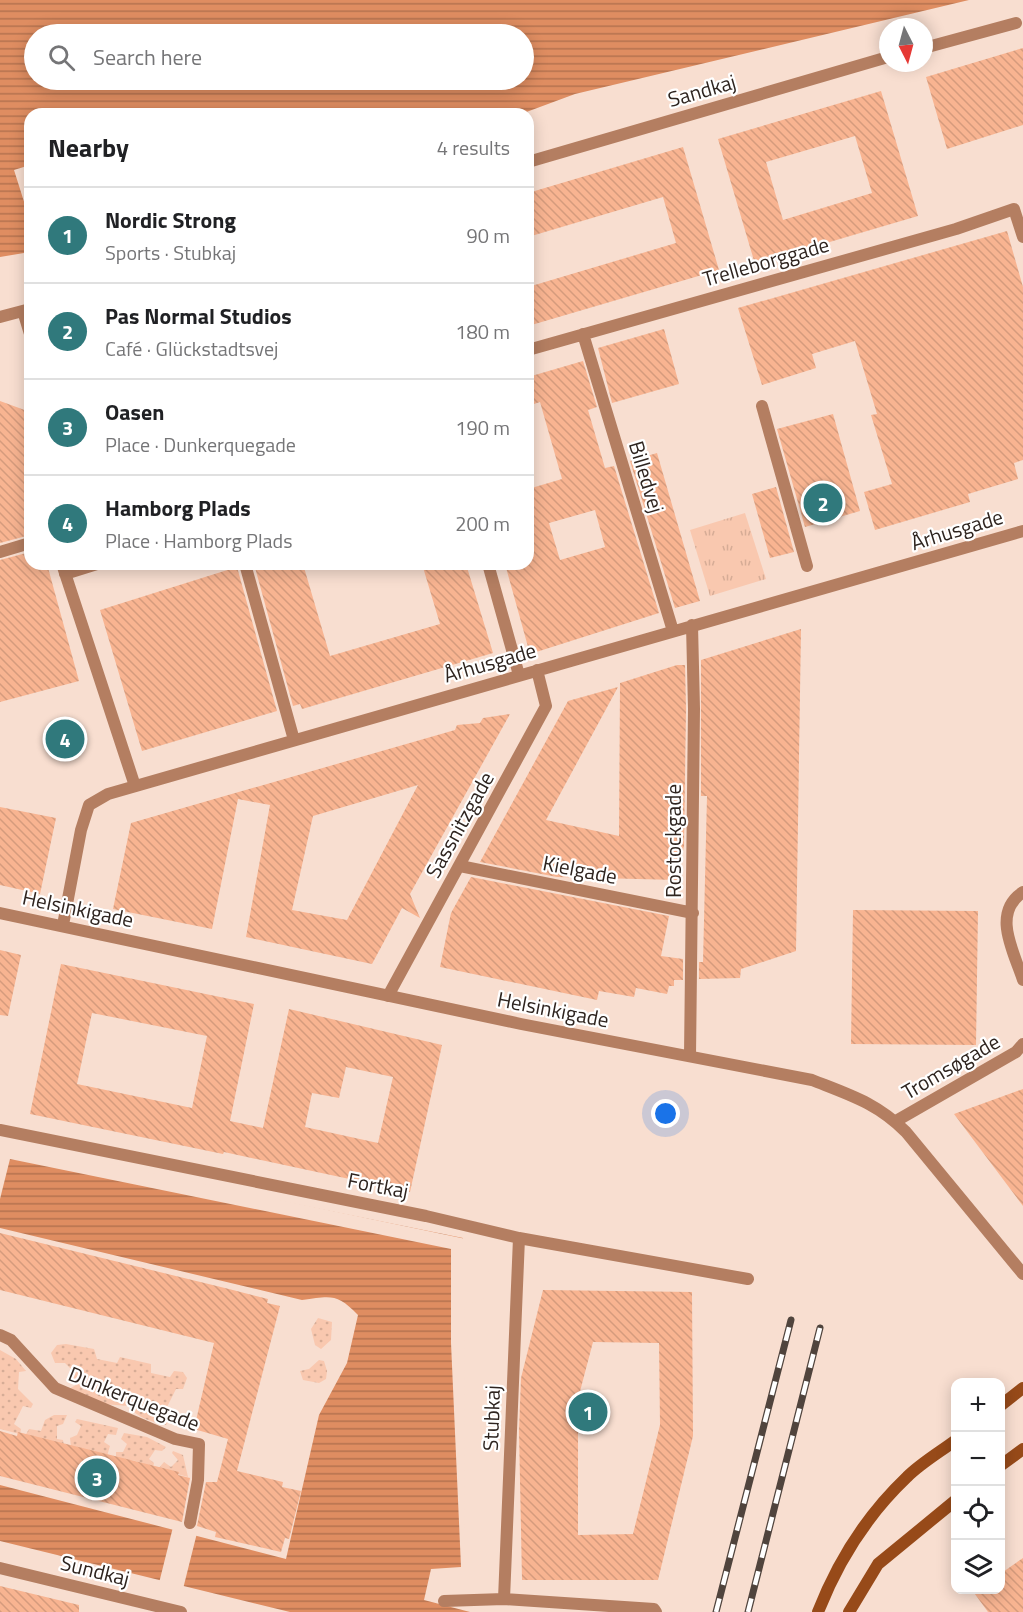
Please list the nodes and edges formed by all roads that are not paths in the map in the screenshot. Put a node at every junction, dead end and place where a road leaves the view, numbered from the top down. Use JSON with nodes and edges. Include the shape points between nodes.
{"nodes":[{"id":1,"x":1016,"y":23,"type":"dead end"},
{"id":2,"x":933,"y":46,"type":"edge"},
{"id":3,"x":879,"y":60,"type":"edge"},
{"id":4,"x":534,"y":160,"type":"edge"},
{"id":5,"x":1023,"y":237,"type":"edge"},
{"id":6,"x":24,"y":311,"type":"edge"},
{"id":7,"x":0,"y":317,"type":"edge"},
{"id":8,"x":583,"y":334,"type":"junction"},
{"id":9,"x":534,"y":348,"type":"edge"},
{"id":10,"x":762,"y":406,"type":"dead end"},
{"id":11,"x":1023,"y":531,"type":"edge"},
{"id":12,"x":24,"y":545,"type":"edge"},
{"id":13,"x":0,"y":552,"type":"edge"},
{"id":14,"x":807,"y":566,"type":"dead end"},
{"id":15,"x":64,"y":570,"type":"edge"},
{"id":16,"x":248,"y":570,"type":"edge"},
{"id":17,"x":490,"y":570,"type":"edge"},
{"id":18,"x":692,"y":625,"type":"junction"},
{"id":19,"x":673,"y":631,"type":"junction"},
{"id":20,"x":537,"y":670,"type":"junction"},
{"id":21,"x":519,"y":675,"type":"junction"},
{"id":22,"x":294,"y":740,"type":"junction"},
{"id":23,"x":135,"y":786,"type":"junction"},
{"id":24,"x":460,"y":866,"type":"junction"},
{"id":25,"x":1023,"y":892,"type":"edge"},
{"id":26,"x":693,"y":913,"type":"junction"},
{"id":27,"x":0,"y":914,"type":"edge"},
{"id":28,"x":63,"y":926,"type":"junction"},
{"id":29,"x":1023,"y":980,"type":"edge"},
{"id":30,"x":388,"y":996,"type":"junction"},
{"id":31,"x":1023,"y":1044,"type":"edge"},
{"id":32,"x":690,"y":1056,"type":"junction"},
{"id":33,"x":896,"y":1121,"type":"junction"},
{"id":34,"x":0,"y":1130,"type":"edge"},
{"id":35,"x":519,"y":1238,"type":"junction"},
{"id":36,"x":1023,"y":1274,"type":"edge"},
{"id":37,"x":748,"y":1279,"type":"dead end"},
{"id":38,"x":0,"y":1335,"type":"edge"},
{"id":39,"x":1023,"y":1388,"type":"edge"},
{"id":40,"x":1005,"y":1402,"type":"edge"},
{"id":41,"x":951,"y":1444,"type":"edge"},
{"id":42,"x":1023,"y":1449,"type":"edge"},
{"id":43,"x":1005,"y":1462,"type":"edge"},
{"id":44,"x":951,"y":1504,"type":"edge"},
{"id":45,"x":190,"y":1522,"type":"dead end"},
{"id":46,"x":0,"y":1568,"type":"edge"},
{"id":47,"x":504,"y":1599,"type":"junction"},
{"id":48,"x":444,"y":1601,"type":"dead end"},
{"id":49,"x":181,"y":1612,"type":"edge"},
{"id":50,"x":656,"y":1612,"type":"edge"},
{"id":51,"x":818,"y":1612,"type":"edge"},
{"id":52,"x":849,"y":1612,"type":"edge"}],
"edges":[{"from":1,"to":2,"type":"street"},
{"from":3,"to":4,"type":"street","name":"Sandkaj"},
{"from":5,"to":8,"type":"street","name":"Trelleborggade","via":[[1014,209],[956,229]]},
{"from":6,"to":7,"type":"street"},
{"from":8,"to":9,"type":"street","name":"Trelleborggade"},
{"from":8,"to":19,"type":"street","name":"Billedvej"},
{"from":10,"to":14,"type":"street"},
{"from":11,"to":18,"type":"street","name":"Århusgade"},
{"from":12,"to":13,"type":"street"},
{"from":15,"to":23,"type":"street"},
{"from":16,"to":22,"type":"street"},
{"from":17,"to":21,"type":"street"},
{"from":18,"to":19,"type":"street","name":"Århusgade"},
{"from":18,"to":26,"type":"street","name":"Rostockgade"},
{"from":19,"to":20,"type":"street","name":"Århusgade"},
{"from":20,"to":21,"type":"street","name":"Århusgade"},
{"from":20,"to":24,"type":"street","name":"Sassnitzgade","via":[[546,706]]},
{"from":21,"to":22,"type":"street","name":"Århusgade"},
{"from":22,"to":23,"type":"street","name":"Århusgade"},
{"from":23,"to":28,"type":"street","name":"Århusgade","via":[[89,805]]},
{"from":24,"to":26,"type":"street","name":"Kielgade"},
{"from":24,"to":30,"type":"street","name":"Sassnitzgade"},
{"from":25,"to":29,"type":"street","via":[[1011,902],[1006,913]]},
{"from":26,"to":32,"type":"street","name":"Rostockgade"},
{"from":27,"to":28,"type":"street","name":"Helsinkigade"},
{"from":28,"to":30,"type":"street","name":"Helsinkigade"},
{"from":30,"to":32,"type":"street","name":"Helsinkigade"},
{"from":31,"to":33,"type":"street","name":"Tromsøgade","via":[[1016,1052]]},
{"from":32,"to":33,"type":"street","name":"Helsinkigade","via":[[812,1080],[844,1091]]},
{"from":33,"to":36,"type":"street","name":"Helsinkigade"},
{"from":34,"to":35,"type":"street","name":"Fortkaj"},
{"from":35,"to":37,"type":"street","name":"Fortkaj"},
{"from":35,"to":47,"type":"street","name":"Stubkaj"},
{"from":38,"to":45,"type":"street","name":"Dunkerquegade","via":[[11,1340],[55,1388],[175,1439],[200,1444]]},
{"from":39,"to":40,"type":"street"},
{"from":41,"to":51,"type":"street","via":[[908,1475],[867,1521],[838,1565]]},
{"from":42,"to":43,"type":"street"},
{"from":44,"to":52,"type":"street","via":[[878,1564]]},
{"from":46,"to":49,"type":"street","name":"Sundkaj"},
{"from":47,"to":48,"type":"street"},
{"from":47,"to":50,"type":"street"}]}
